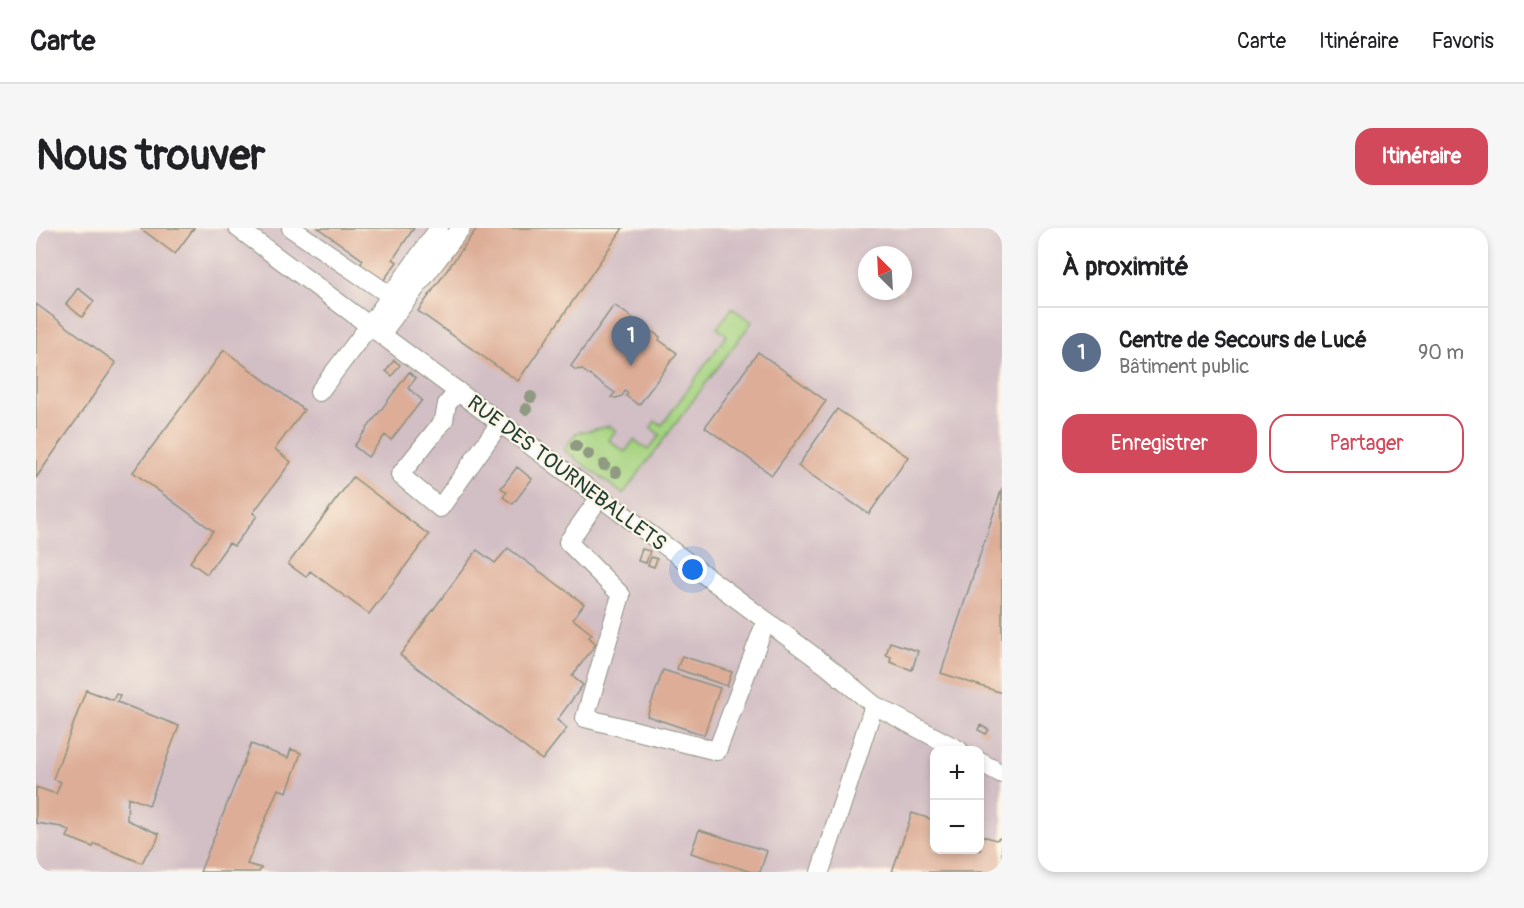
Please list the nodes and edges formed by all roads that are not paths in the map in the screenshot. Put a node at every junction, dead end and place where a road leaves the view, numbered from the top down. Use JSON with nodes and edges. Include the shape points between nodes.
{"nodes":[{"id":1,"x":291,"y":228,"type":"edge"},
{"id":2,"x":439,"y":228,"type":"edge"},
{"id":3,"x":461,"y":228,"type":"edge"},
{"id":4,"x":249,"y":231,"type":"edge"},
{"id":5,"x":391,"y":296,"type":"junction"},
{"id":6,"x":375,"y":330,"type":"junction"},
{"id":7,"x":458,"y":391,"type":"junction"},
{"id":8,"x":319,"y":392,"type":"dead end"},
{"id":9,"x":500,"y":423,"type":"junction"},
{"id":10,"x":600,"y":497,"type":"junction"},
{"id":11,"x":766,"y":621,"type":"junction"},
{"id":12,"x":874,"y":705,"type":"junction"},
{"id":13,"x":951,"y":746,"type":"edge"},
{"id":14,"x":984,"y":764,"type":"edge"},
{"id":15,"x":1002,"y":774,"type":"edge"},
{"id":16,"x":820,"y":872,"type":"edge"}],
"edges":[{"from":1,"to":5,"type":"street"},
{"from":2,"to":5,"type":"street"},
{"from":3,"to":6,"type":"street"},
{"from":4,"to":6,"type":"street","name":"RUE DES TOURNEBALLETS"},
{"from":5,"to":6,"type":"street"},
{"from":6,"to":7,"type":"street","name":"RUE DES TOURNEBALLETS"},
{"from":6,"to":8,"type":"street"},
{"from":7,"to":9,"type":"street","name":"RUE DES TOURNEBALLETS"},
{"from":7,"to":9,"type":"street","via":[[447,404],[444,420],[400,475],[440,508]]},
{"from":9,"to":10,"type":"street","name":"RUE DES TOURNEBALLETS"},
{"from":10,"to":11,"type":"street","name":"RUE DES TOURNEBALLETS"},
{"from":10,"to":11,"type":"street","via":[[568,542],[621,596],[585,718],[717,751]]},
{"from":11,"to":12,"type":"street","name":"RUE DES TOURNEBALLETS"},
{"from":12,"to":13,"type":"street","name":"RUE DES TOURNEBALLETS"},
{"from":12,"to":16,"type":"street"},
{"from":14,"to":15,"type":"street"}]}
